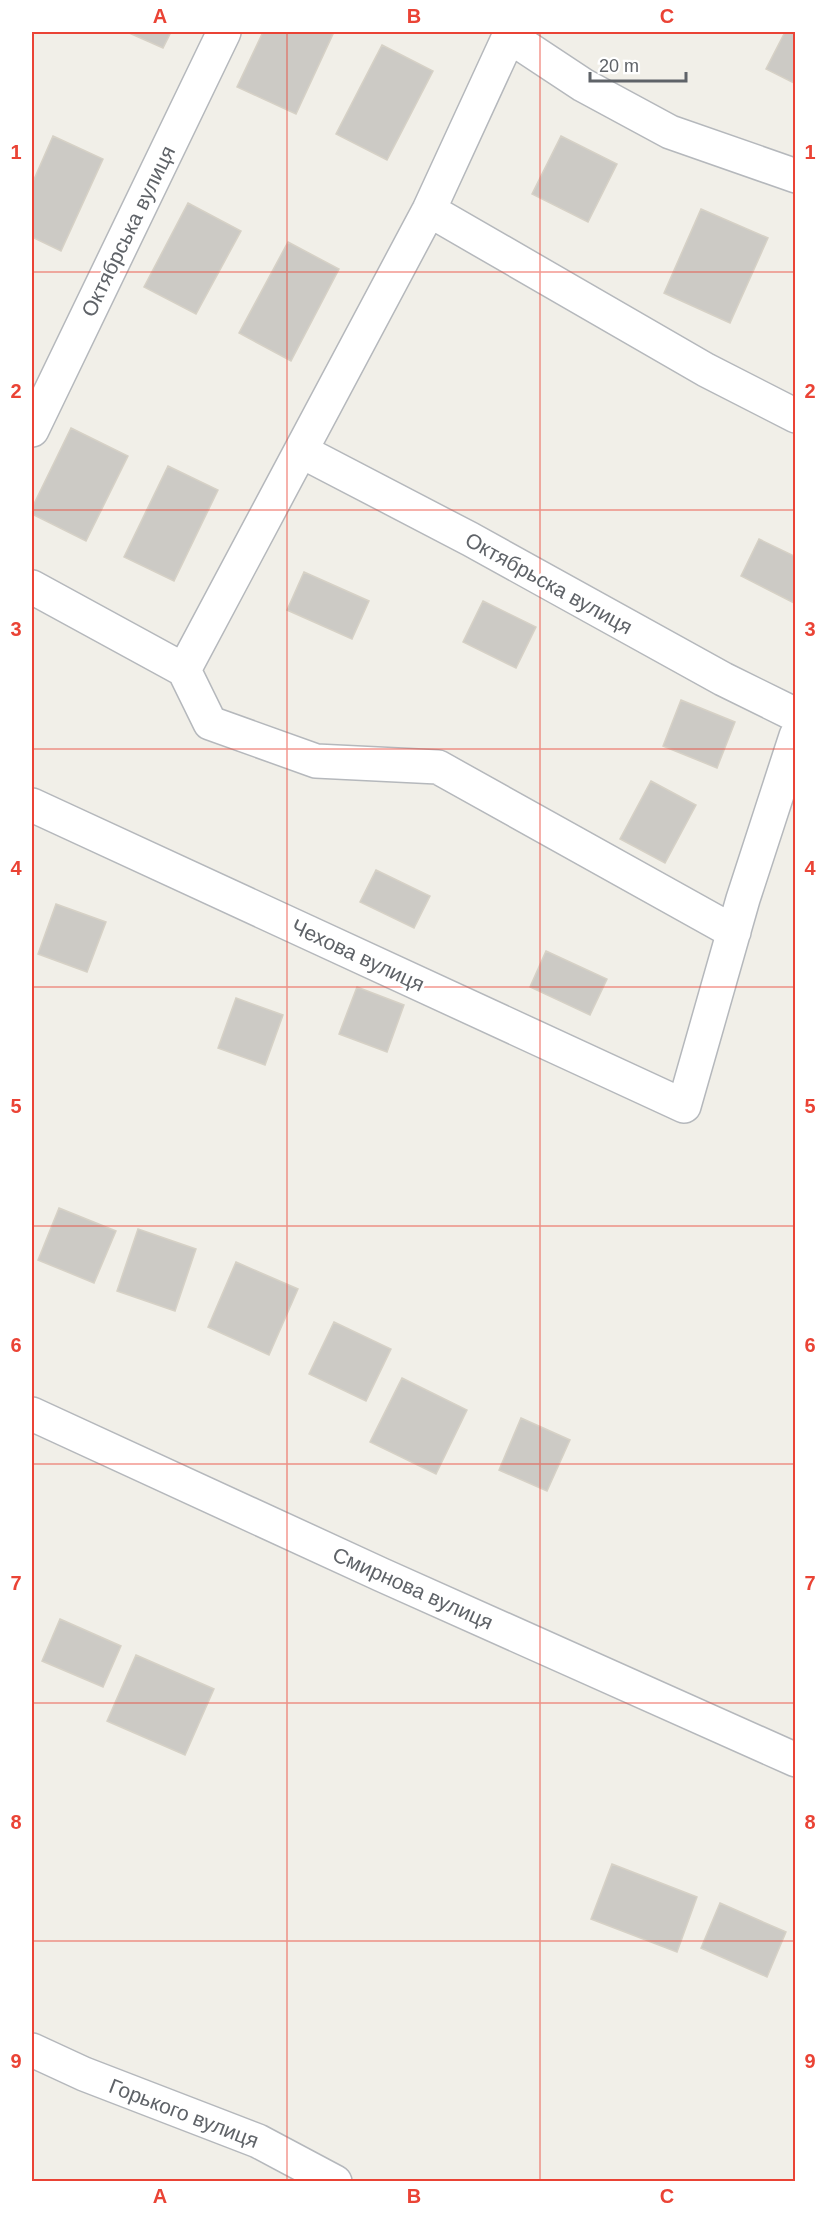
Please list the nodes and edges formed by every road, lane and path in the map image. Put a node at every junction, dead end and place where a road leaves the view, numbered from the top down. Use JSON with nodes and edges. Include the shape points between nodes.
{"nodes":[{"id":1,"x":224,"y":32,"type":"edge"},
{"id":2,"x":510,"y":34,"type":"edge"},
{"id":3,"x":795,"y":176,"type":"edge"},
{"id":4,"x":429,"y":210,"type":"junction"},
{"id":5,"x":795,"y":416,"type":"edge"},
{"id":6,"x":32,"y":430,"type":"edge"},
{"id":7,"x":301,"y":451,"type":"junction"},
{"id":8,"x":32,"y":586,"type":"edge"},
{"id":9,"x":184,"y":670,"type":"junction"},
{"id":10,"x":795,"y":715,"type":"edge"},
{"id":11,"x":795,"y":736,"type":"edge"},
{"id":12,"x":32,"y":805,"type":"edge"},
{"id":13,"x":734,"y":932,"type":"junction"},
{"id":14,"x":32,"y":1414,"type":"edge"},
{"id":15,"x":795,"y":1760,"type":"edge"},
{"id":16,"x":32,"y":2050,"type":"edge"},
{"id":17,"x":335,"y":2181,"type":"edge"}],
"edges":[{"from":1,"to":6,"type":"street","name":"Октябрська вулиця"},
{"from":2,"to":3,"type":"street","via":[[583,85],[670,132]]},
{"from":2,"to":4,"type":"street"},
{"from":4,"to":5,"type":"street","via":[[706,370]]},
{"from":4,"to":7,"type":"street"},
{"from":7,"to":9,"type":"street"},
{"from":7,"to":10,"type":"street","name":"Октябрьска вулиця"},
{"from":8,"to":9,"type":"street"},
{"from":9,"to":13,"type":"street","via":[[210,723],[316,761],[438,767]]},
{"from":11,"to":13,"type":"street"},
{"from":12,"to":13,"type":"street","name":"Чехова вулиця","via":[[684,1106]]},
{"from":14,"to":15,"type":"street","name":"Смирнова вулиця"},
{"from":16,"to":17,"type":"street","name":"Горького вулиця","via":[[258,2141]]}]}
